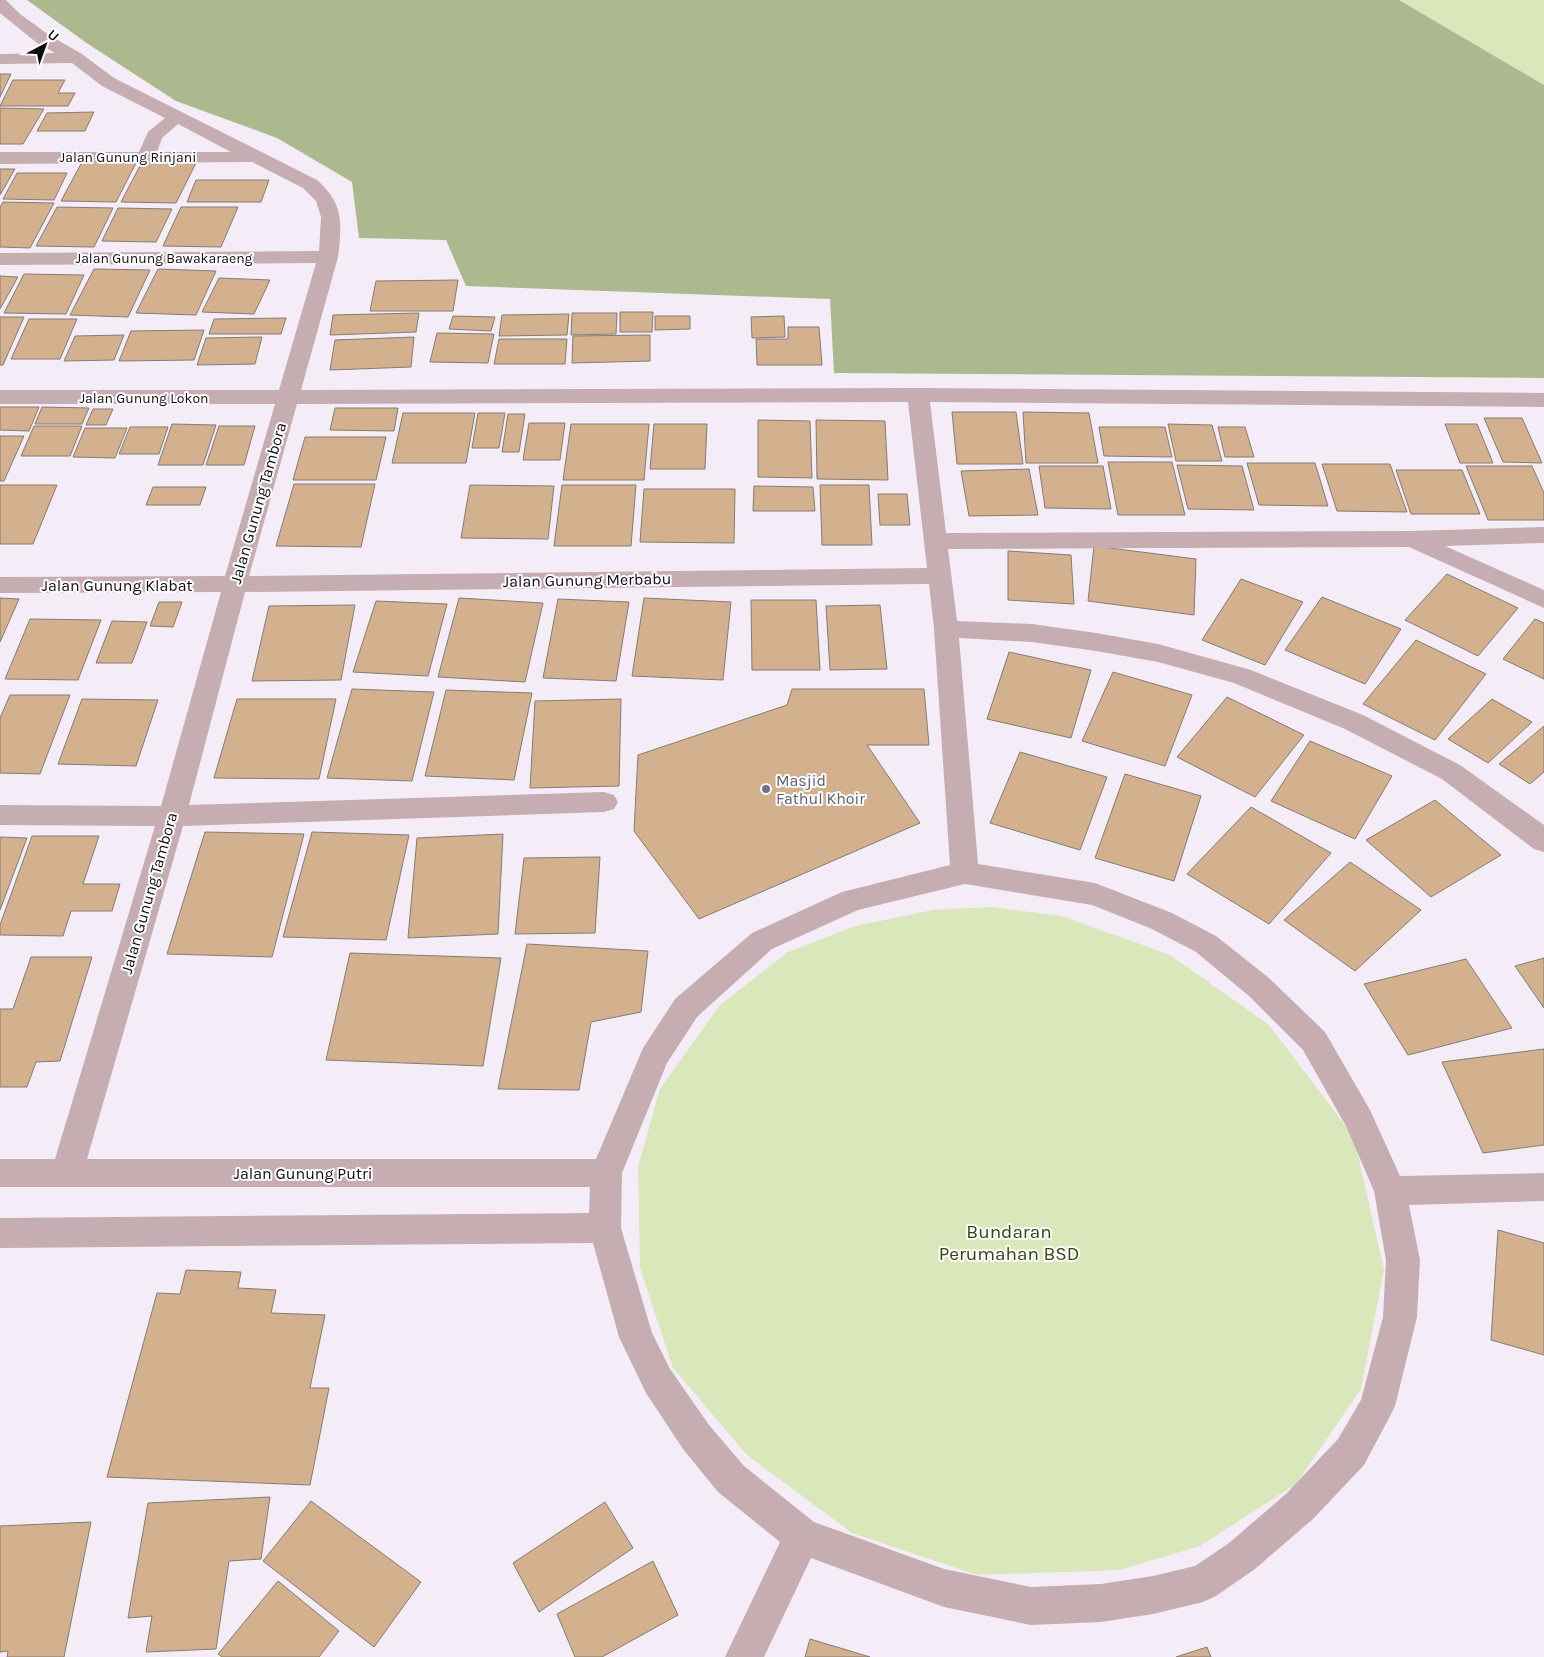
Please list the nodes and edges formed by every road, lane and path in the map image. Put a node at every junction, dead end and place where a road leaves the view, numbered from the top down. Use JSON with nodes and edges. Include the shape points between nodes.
{"nodes":[{"id":1,"x":0,"y":4,"type":"edge"},
{"id":2,"x":76,"y":58,"type":"junction"},
{"id":3,"x":0,"y":59,"type":"edge"},
{"id":4,"x":176,"y":117,"type":"junction"},
{"id":5,"x":146,"y":157,"type":"junction"},
{"id":6,"x":256,"y":157,"type":"junction"},
{"id":7,"x":0,"y":158,"type":"edge"},
{"id":8,"x":328,"y":257,"type":"junction"},
{"id":9,"x":0,"y":259,"type":"edge"},
{"id":10,"x":918,"y":395,"type":"junction"},
{"id":11,"x":0,"y":397,"type":"edge"},
{"id":12,"x":287,"y":398,"type":"junction"},
{"id":13,"x":1544,"y":400,"type":"edge"},
{"id":14,"x":1544,"y":536,"type":"edge"},
{"id":15,"x":1411,"y":539,"type":"junction"},
{"id":16,"x":935,"y":541,"type":"junction"},
{"id":17,"x":939,"y":576,"type":"junction"},
{"id":18,"x":235,"y":584,"type":"junction"},
{"id":19,"x":0,"y":585,"type":"edge"},
{"id":20,"x":1544,"y":600,"type":"edge"},
{"id":21,"x":946,"y":629,"type":"junction"},
{"id":22,"x":604,"y":802,"type":"dead end"},
{"id":23,"x":0,"y":815,"type":"edge"},
{"id":24,"x":172,"y":816,"type":"junction"},
{"id":25,"x":1544,"y":841,"type":"edge"},
{"id":26,"x":965,"y":873,"type":"junction"},
{"id":27,"x":0,"y":1173,"type":"edge"},
{"id":28,"x":67,"y":1173,"type":"junction"},
{"id":29,"x":606,"y":1173,"type":"junction"},
{"id":30,"x":1544,"y":1187,"type":"edge"},
{"id":31,"x":1390,"y":1191,"type":"junction"},
{"id":32,"x":605,"y":1228,"type":"junction"},
{"id":33,"x":0,"y":1233,"type":"edge"},
{"id":34,"x":802,"y":1536,"type":"junction"},
{"id":35,"x":744,"y":1657,"type":"edge"}],
"edges":[{"from":1,"to":2,"type":"street","name":"Jalan Gunung Tambora","via":[[36,34]]},
{"from":2,"to":3,"type":"street"},
{"from":2,"to":4,"type":"street","name":"Jalan Gunung Tambora","via":[[108,82]]},
{"from":4,"to":5,"type":"street","via":[[154,136]]},
{"from":4,"to":6,"type":"street","name":"Jalan Gunung Tambora"},
{"from":5,"to":6,"type":"street","name":"Jalan Gunung Rinjani"},
{"from":5,"to":7,"type":"street","name":"Jalan Gunung Rinjani"},
{"from":6,"to":8,"type":"street","name":"Jalan Gunung Tambora","via":[[322,193],[331,211]]},
{"from":8,"to":9,"type":"street","name":"Jalan Gunung Bawakaraeng"},
{"from":8,"to":12,"type":"street","name":"Jalan Gunung Tambora"},
{"from":10,"to":12,"type":"street","name":"Jalan Gunung Lokon"},
{"from":10,"to":13,"type":"street","name":"Jalan Gunung Lokon"},
{"from":10,"to":16,"type":"street"},
{"from":11,"to":12,"type":"street","name":"Jalan Gunung Lokon"},
{"from":12,"to":18,"type":"street","name":"Jalan Gunung Tambora"},
{"from":14,"to":15,"type":"street"},
{"from":15,"to":16,"type":"street"},
{"from":15,"to":20,"type":"street"},
{"from":16,"to":17,"type":"street"},
{"from":17,"to":18,"type":"street","name":"Jalan Gunung Merbabu"},
{"from":17,"to":21,"type":"street"},
{"from":18,"to":19,"type":"street","name":"Jalan Gunung Klabat"},
{"from":18,"to":24,"type":"street","name":"Jalan Gunung Tambora"},
{"from":21,"to":25,"type":"street","via":[[1096,642],[1158,653],[1242,676],[1354,722],[1451,772]]},
{"from":21,"to":26,"type":"street"},
{"from":22,"to":24,"type":"street"},
{"from":23,"to":24,"type":"street"},
{"from":24,"to":28,"type":"street","name":"Jalan Gunung Tambora"},
{"from":26,"to":29,"type":"street","via":[[852,900],[762,941],[686,1008],[654,1057]]},
{"from":26,"to":31,"type":"street","via":[[1095,894],[1162,921],[1206,944],[1259,987],[1314,1041],[1359,1120]]},
{"from":27,"to":28,"type":"street","name":"Jalan Gunung Putri"},
{"from":28,"to":29,"type":"street","name":"Jalan Gunung Putri"},
{"from":29,"to":32,"type":"street"},
{"from":30,"to":31,"type":"street"},
{"from":31,"to":34,"type":"street","via":[[1402,1260],[1400,1317],[1377,1406],[1351,1452],[1300,1506],[1242,1556],[1203,1583],[1101,1603],[1031,1606],[944,1588]]},
{"from":32,"to":33,"type":"street"},
{"from":32,"to":34,"type":"street","via":[[636,1337],[658,1381],[696,1437],[731,1479]]},
{"from":34,"to":35,"type":"street"}]}
